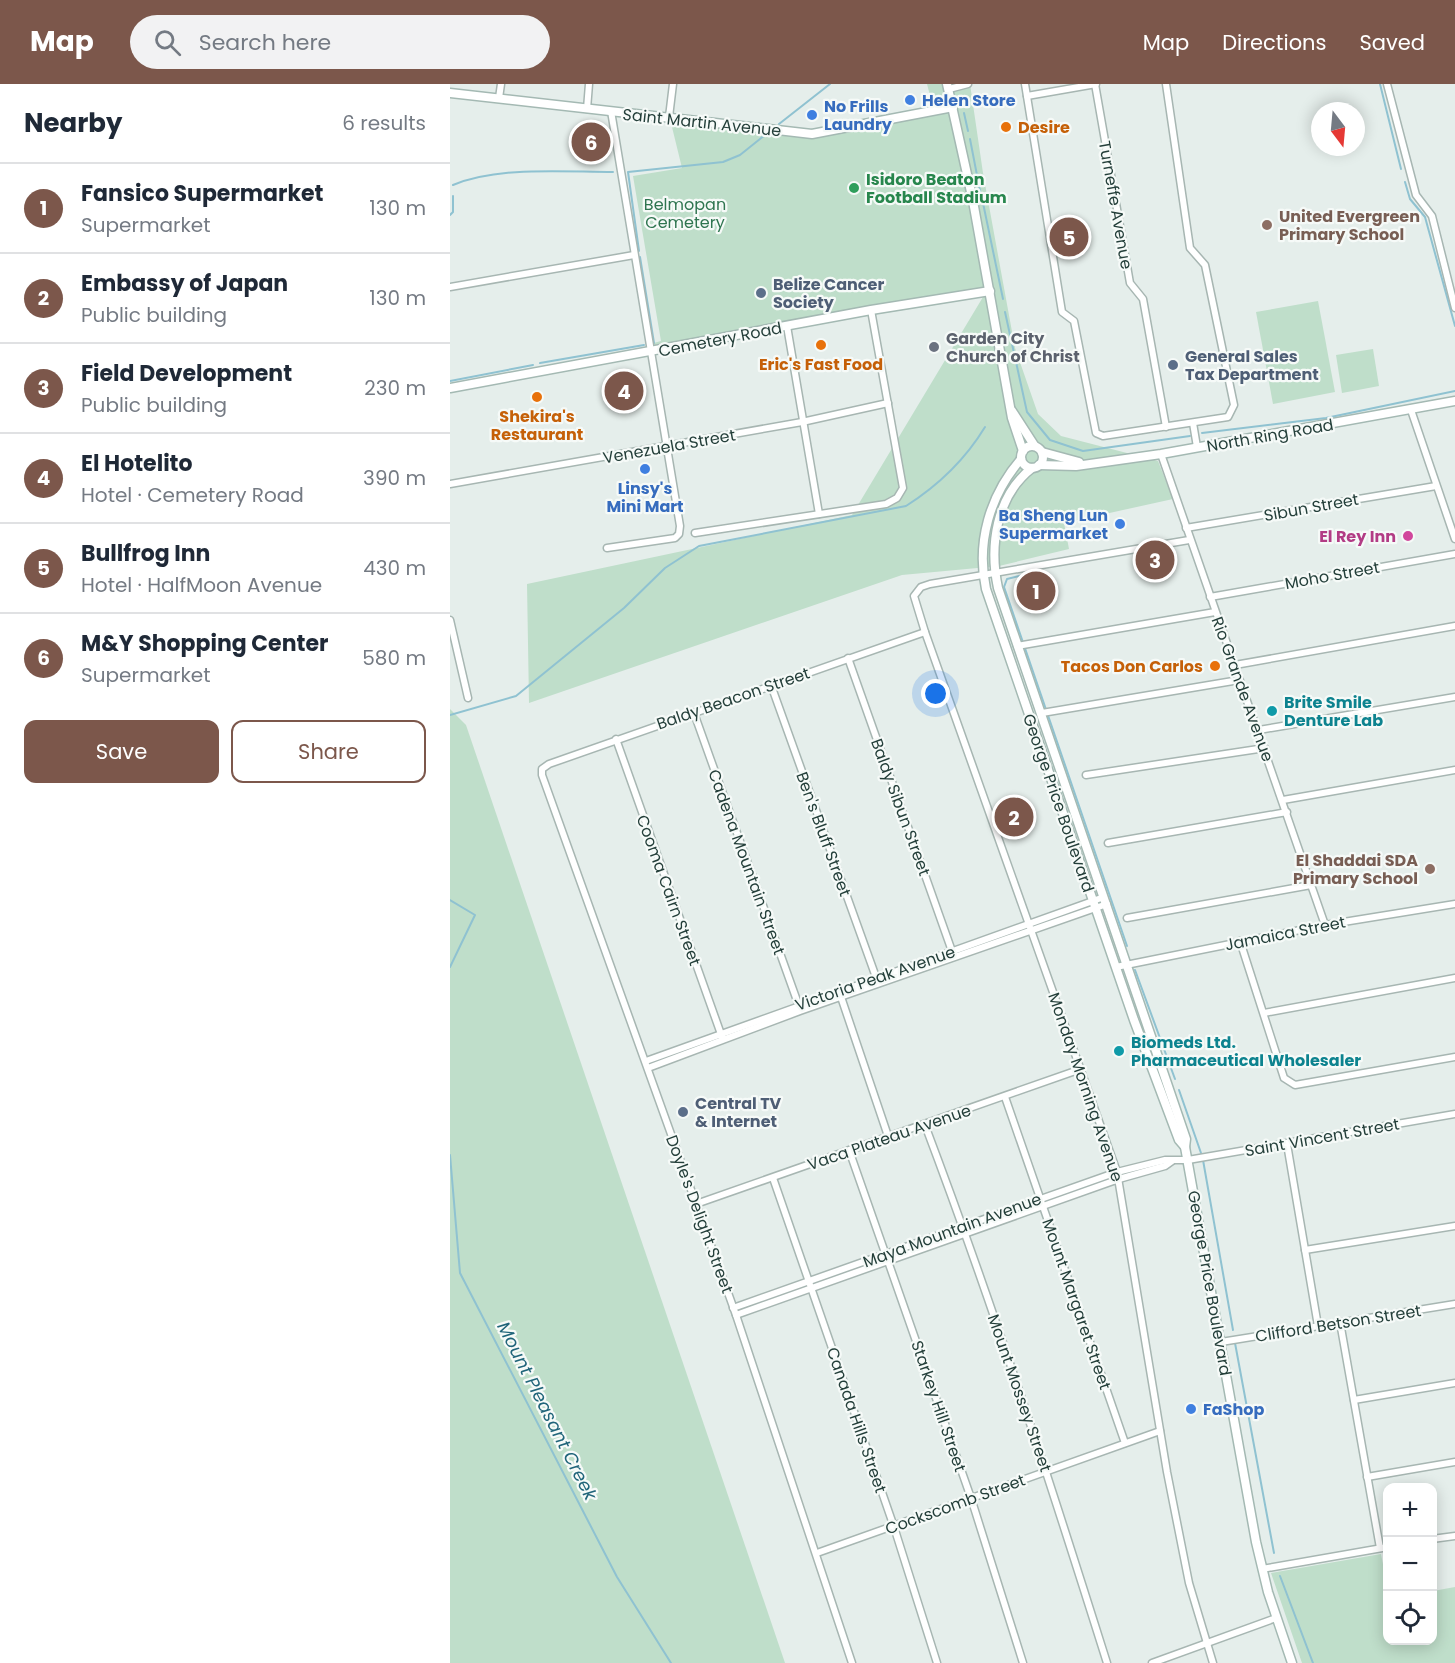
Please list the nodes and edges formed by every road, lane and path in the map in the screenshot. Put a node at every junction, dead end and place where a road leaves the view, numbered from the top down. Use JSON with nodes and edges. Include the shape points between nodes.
{"nodes":[{"id":1,"x":501,"y":84,"type":"edge"},
{"id":2,"x":589,"y":84,"type":"edge"},
{"id":3,"x":673,"y":84,"type":"edge"},
{"id":4,"x":968,"y":84,"type":"edge"},
{"id":5,"x":1025,"y":84,"type":"edge"},
{"id":6,"x":1096,"y":84,"type":"edge"},
{"id":7,"x":1166,"y":84,"type":"edge"},
{"id":8,"x":1387,"y":84,"type":"edge"},
{"id":9,"x":948,"y":87,"type":"edge"},
{"id":10,"x":450,"y":93,"type":"edge"},
{"id":11,"x":1027,"y":96,"type":"junction"},
{"id":12,"x":500,"y":98,"type":"junction"},
{"id":13,"x":953,"y":107,"type":"junction"},
{"id":14,"x":587,"y":109,"type":"junction"},
{"id":15,"x":611,"y":111,"type":"junction"},
{"id":16,"x":669,"y":117,"type":"junction"},
{"id":17,"x":634,"y":255,"type":"junction"},
{"id":18,"x":450,"y":287,"type":"edge"},
{"id":19,"x":990,"y":291,"type":"junction"},
{"id":20,"x":1455,"y":308,"type":"edge"},
{"id":21,"x":871,"y":310,"type":"junction"},
{"id":22,"x":787,"y":326,"type":"junction"},
{"id":23,"x":651,"y":352,"type":"junction"},
{"id":24,"x":450,"y":388,"type":"edge"},
{"id":25,"x":1455,"y":401,"type":"edge"},
{"id":26,"x":888,"y":403,"type":"junction"},
{"id":27,"x":1010,"y":408,"type":"junction"},
{"id":28,"x":1411,"y":410,"type":"junction"},
{"id":29,"x":802,"y":422,"type":"junction"},
{"id":30,"x":1193,"y":423,"type":"junction"},
{"id":31,"x":1166,"y":427,"type":"junction"},
{"id":32,"x":1034,"y":445,"type":"junction"},
{"id":33,"x":667,"y":446,"type":"junction"},
{"id":34,"x":1197,"y":447,"type":"junction"},
{"id":35,"x":1042,"y":452,"type":"junction"},
{"id":36,"x":1161,"y":454,"type":"junction"},
{"id":37,"x":1022,"y":455,"type":"junction"},
{"id":38,"x":1085,"y":464,"type":"junction"},
{"id":39,"x":1036,"y":466,"type":"junction"},
{"id":40,"x":450,"y":484,"type":"edge"},
{"id":41,"x":1436,"y":486,"type":"junction"},
{"id":42,"x":990,"y":513,"type":"junction"},
{"id":43,"x":819,"y":514,"type":"junction"},
{"id":44,"x":1000,"y":516,"type":"junction"},
{"id":45,"x":1185,"y":528,"type":"junction"},
{"id":46,"x":695,"y":533,"type":"dead end"},
{"id":47,"x":1455,"y":539,"type":"edge"},
{"id":48,"x":1189,"y":540,"type":"junction"},
{"id":49,"x":607,"y":548,"type":"dead end"},
{"id":50,"x":1455,"y":554,"type":"edge"},
{"id":51,"x":994,"y":573,"type":"junction"},
{"id":52,"x":983,"y":575,"type":"junction"},
{"id":53,"x":1210,"y":597,"type":"junction"},
{"id":54,"x":1215,"y":612,"type":"junction"},
{"id":55,"x":450,"y":620,"type":"edge"},
{"id":56,"x":1455,"y":626,"type":"edge"},
{"id":57,"x":925,"y":632,"type":"junction"},
{"id":58,"x":1017,"y":646,"type":"junction"},
{"id":59,"x":848,"y":658,"type":"junction"},
{"id":60,"x":1235,"y":665,"type":"junction"},
{"id":61,"x":1239,"y":680,"type":"junction"},
{"id":62,"x":771,"y":685,"type":"junction"},
{"id":63,"x":1455,"y":697,"type":"edge"},
{"id":64,"x":468,"y":698,"type":"dead end"},
{"id":65,"x":694,"y":713,"type":"junction"},
{"id":66,"x":1042,"y":714,"type":"dead end"},
{"id":67,"x":1259,"y":730,"type":"junction"},
{"id":68,"x":616,"y":739,"type":"junction"},
{"id":69,"x":1265,"y":748,"type":"junction"},
{"id":70,"x":1058,"y":765,"type":"junction"},
{"id":71,"x":542,"y":768,"type":"joint"},
{"id":72,"x":1046,"y":769,"type":"junction"},
{"id":73,"x":1455,"y":770,"type":"edge"},
{"id":74,"x":1086,"y":775,"type":"dead end"},
{"id":75,"x":1283,"y":800,"type":"junction"},
{"id":76,"x":1287,"y":812,"type":"junction"},
{"id":77,"x":1108,"y":843,"type":"dead end"},
{"id":78,"x":1311,"y":885,"type":"junction"},
{"id":79,"x":1105,"y":900,"type":"junction"},
{"id":80,"x":1094,"y":904,"type":"junction"},
{"id":81,"x":1455,"y":904,"type":"edge"},
{"id":82,"x":1127,"y":918,"type":"dead end"},
{"id":83,"x":1325,"y":925,"type":"junction"},
{"id":84,"x":1031,"y":927,"type":"junction"},
{"id":85,"x":1240,"y":941,"type":"junction"},
{"id":86,"x":953,"y":954,"type":"junction"},
{"id":87,"x":1126,"y":963,"type":"junction"},
{"id":88,"x":1116,"y":967,"type":"junction"},
{"id":89,"x":1455,"y":978,"type":"edge"},
{"id":90,"x":877,"y":980,"type":"junction"},
{"id":91,"x":840,"y":995,"type":"junction"},
{"id":92,"x":800,"y":1008,"type":"junction"},
{"id":93,"x":1263,"y":1013,"type":"junction"},
{"id":94,"x":722,"y":1037,"type":"junction"},
{"id":95,"x":1455,"y":1057,"type":"edge"},
{"id":96,"x":647,"y":1064,"type":"junction"},
{"id":97,"x":1081,"y":1069,"type":"junction"},
{"id":98,"x":1005,"y":1097,"type":"junction"},
{"id":99,"x":1455,"y":1114,"type":"edge"},
{"id":100,"x":925,"y":1125,"type":"junction"},
{"id":101,"x":888,"y":1136,"type":"junction"},
{"id":102,"x":1287,"y":1144,"type":"junction"},
{"id":103,"x":1185,"y":1147,"type":"junction"},
{"id":104,"x":849,"y":1150,"type":"junction"},
{"id":105,"x":1188,"y":1160,"type":"junction"},
{"id":106,"x":1118,"y":1175,"type":"junction"},
{"id":107,"x":773,"y":1178,"type":"junction"},
{"id":108,"x":1040,"y":1198,"type":"junction"},
{"id":109,"x":696,"y":1204,"type":"junction"},
{"id":110,"x":1043,"y":1206,"type":"junction"},
{"id":111,"x":1455,"y":1226,"type":"edge"},
{"id":112,"x":964,"y":1229,"type":"junction"},
{"id":113,"x":1305,"y":1250,"type":"junction"},
{"id":114,"x":888,"y":1257,"type":"junction"},
{"id":115,"x":811,"y":1284,"type":"junction"},
{"id":116,"x":1455,"y":1304,"type":"edge"},
{"id":117,"x":733,"y":1308,"type":"junction"},
{"id":118,"x":736,"y":1316,"type":"junction"},
{"id":119,"x":1340,"y":1322,"type":"junction"},
{"id":120,"x":1318,"y":1326,"type":"junction"},
{"id":121,"x":1221,"y":1342,"type":"junction"},
{"id":122,"x":1455,"y":1383,"type":"edge"},
{"id":123,"x":1354,"y":1400,"type":"junction"},
{"id":124,"x":1160,"y":1431,"type":"junction"},
{"id":125,"x":1125,"y":1443,"type":"junction"},
{"id":126,"x":1455,"y":1462,"type":"edge"},
{"id":127,"x":1047,"y":1471,"type":"junction"},
{"id":128,"x":1368,"y":1477,"type":"junction"},
{"id":129,"x":971,"y":1498,"type":"junction"},
{"id":130,"x":894,"y":1527,"type":"junction"},
{"id":131,"x":1455,"y":1536,"type":"edge"},
{"id":132,"x":1437,"y":1538,"type":"edge"},
{"id":133,"x":1383,"y":1544,"type":"edge"},
{"id":134,"x":1383,"y":1548,"type":"edge"},
{"id":135,"x":817,"y":1553,"type":"junction"},
{"id":136,"x":1262,"y":1569,"type":"junction"},
{"id":137,"x":1276,"y":1618,"type":"junction"},
{"id":138,"x":1206,"y":1643,"type":"junction"},
{"id":139,"x":852,"y":1663,"type":"edge"},
{"id":140,"x":937,"y":1663,"type":"edge"},
{"id":141,"x":1023,"y":1663,"type":"edge"},
{"id":142,"x":1107,"y":1663,"type":"edge"},
{"id":143,"x":1152,"y":1663,"type":"edge"},
{"id":144,"x":1213,"y":1663,"type":"edge"},
{"id":145,"x":1292,"y":1663,"type":"edge"}],
"edges":[{"from":1,"to":12,"type":"street"},
{"from":2,"to":14,"type":"street"},
{"from":3,"to":16,"type":"street"},
{"from":4,"to":9,"type":"street"},
{"from":5,"to":11,"type":"street"},
{"from":6,"to":11,"type":"street"},
{"from":6,"to":31,"type":"street","name":"Turneffe Avenue","via":[[1130,283],[1143,299]]},
{"from":7,"to":30,"type":"street","via":[[1190,248],[1204,265],[1234,405],[1228,417]]},
{"from":8,"to":20,"type":"street","via":[[1416,195],[1431,216]]},
{"from":9,"to":13,"type":"main road"},
{"from":10,"to":12,"type":"main road","name":"Saint Martin Avenue"},
{"from":11,"to":31,"type":"street","via":[[1062,312],[1074,321],[1096,433],[1103,436]]},
{"from":12,"to":14,"type":"main road","name":"Saint Martin Avenue"},
{"from":13,"to":16,"type":"main road","name":"Saint Martin Avenue","via":[[812,134]]},
{"from":13,"to":19,"type":"main road"},
{"from":14,"to":15,"type":"main road","name":"Saint Martin Avenue"},
{"from":15,"to":16,"type":"main road","name":"Saint Martin Avenue"},
{"from":15,"to":17,"type":"street"},
{"from":17,"to":18,"type":"street"},
{"from":17,"to":23,"type":"street"},
{"from":19,"to":21,"type":"main road","name":"Cemetery Road"},
{"from":19,"to":27,"type":"main road"},
{"from":21,"to":22,"type":"main road","name":"Cemetery Road"},
{"from":21,"to":26,"type":"street"},
{"from":22,"to":23,"type":"main road","name":"Cemetery Road"},
{"from":22,"to":29,"type":"street"},
{"from":23,"to":24,"type":"main road","name":"Cemetery Road"},
{"from":23,"to":33,"type":"street"},
{"from":25,"to":28,"type":"main road","name":"North Ring Road"},
{"from":26,"to":29,"type":"street","name":"Venezuela Street"},
{"from":26,"to":43,"type":"street","via":[[903,488],[897,498],[886,504]]},
{"from":27,"to":32,"type":"main road"},
{"from":27,"to":37,"type":"main road"},
{"from":28,"to":34,"type":"main road","name":"North Ring Road"},
{"from":28,"to":41,"type":"street"},
{"from":29,"to":33,"type":"street","name":"Venezuela Street"},
{"from":29,"to":43,"type":"street"},
{"from":30,"to":31,"type":"street"},
{"from":30,"to":34,"type":"street"},
{"from":32,"to":35,"type":"main road"},
{"from":32,"to":37,"type":"main road"},
{"from":33,"to":40,"type":"street","name":"Venezuela Street"},
{"from":33,"to":49,"type":"street","via":[[679,534],[675,538]]},
{"from":34,"to":36,"type":"main road","name":"North Ring Road"},
{"from":35,"to":38,"type":"main road","name":"North Ring Road"},
{"from":35,"to":39,"type":"main road","via":[[1043,459]]},
{"from":36,"to":38,"type":"main road","name":"North Ring Road"},
{"from":36,"to":45,"type":"street","name":"Rio Grande Avenue"},
{"from":37,"to":39,"type":"main road","via":[[1025,465]]},
{"from":37,"to":42,"type":"main road","name":"George Price Boulevard"},
{"from":38,"to":39,"type":"main road","name":"North Ring Road"},
{"from":39,"to":44,"type":"main road","name":"George Price Boulevard","via":[[1013,490]]},
{"from":41,"to":45,"type":"street","name":"Sibun Street"},
{"from":41,"to":47,"type":"street"},
{"from":42,"to":44,"type":"main road"},
{"from":42,"to":52,"type":"main road","name":"George Price Boulevard","via":[[982,544]]},
{"from":43,"to":46,"type":"street"},
{"from":44,"to":51,"type":"main road","name":"George Price Boulevard","via":[[993,548]]},
{"from":45,"to":48,"type":"street","name":"Rio Grande Avenue"},
{"from":48,"to":51,"type":"street"},
{"from":48,"to":53,"type":"street","name":"Rio Grande Avenue"},
{"from":50,"to":53,"type":"street","name":"Moho Street"},
{"from":51,"to":52,"type":"street"},
{"from":51,"to":58,"type":"main road","name":"George Price Boulevard"},
{"from":52,"to":57,"type":"street","name":"Monday Morning Avenue","via":[[921,587],[914,602]]},
{"from":52,"to":72,"type":"main road","name":"George Price Boulevard"},
{"from":53,"to":54,"type":"street","name":"Rio Grande Avenue"},
{"from":54,"to":58,"type":"street"},
{"from":54,"to":60,"type":"street","name":"Rio Grande Avenue"},
{"from":55,"to":64,"type":"street"},
{"from":56,"to":60,"type":"street"},
{"from":57,"to":59,"type":"street","name":"Baldy Beacon Street"},
{"from":57,"to":84,"type":"street","name":"Monday Morning Avenue"},
{"from":58,"to":70,"type":"main road","name":"George Price Boulevard"},
{"from":59,"to":62,"type":"street","name":"Baldy Beacon Street"},
{"from":59,"to":86,"type":"street","name":"Baldy Sibun Street"},
{"from":60,"to":61,"type":"street","name":"Rio Grande Avenue"},
{"from":61,"to":66,"type":"street"},
{"from":61,"to":67,"type":"street","name":"Rio Grande Avenue"},
{"from":62,"to":65,"type":"street","name":"Baldy Beacon Street"},
{"from":62,"to":90,"type":"street","name":"Ben's Bluff Street"},
{"from":63,"to":67,"type":"street"},
{"from":65,"to":68,"type":"street","name":"Baldy Beacon Street"},
{"from":65,"to":92,"type":"street","name":"Cadena Mountain Street"},
{"from":67,"to":69,"type":"street","name":"Rio Grande Avenue"},
{"from":68,"to":71,"type":"street","name":"Baldy Beacon Street"},
{"from":68,"to":94,"type":"street","name":"Cooma Cairn Street"},
{"from":69,"to":74,"type":"street"},
{"from":69,"to":75,"type":"street","name":"Rio Grande Avenue"},
{"from":70,"to":72,"type":"main road"},
{"from":70,"to":79,"type":"main road","name":"George Price Boulevard"},
{"from":71,"to":96,"type":"street","name":"Doyle's Delight Street"},
{"from":72,"to":80,"type":"main road","name":"George Price Boulevard"},
{"from":73,"to":75,"type":"street"},
{"from":75,"to":76,"type":"street","name":"Rio Grande Avenue"},
{"from":76,"to":77,"type":"street"},
{"from":76,"to":78,"type":"street","name":"Rio Grande Avenue"},
{"from":78,"to":82,"type":"street"},
{"from":78,"to":83,"type":"street","name":"Rio Grande Avenue"},
{"from":79,"to":80,"type":"street","name":"Victoria Peak Avenue"},
{"from":79,"to":87,"type":"main road","name":"George Price Boulevard"},
{"from":80,"to":84,"type":"street","name":"Victoria Peak Avenue"},
{"from":80,"to":88,"type":"main road","name":"George Price Boulevard"},
{"from":81,"to":83,"type":"street","name":"Jamaica Street"},
{"from":83,"to":85,"type":"street","name":"Jamaica Street"},
{"from":84,"to":86,"type":"street","name":"Victoria Peak Avenue"},
{"from":84,"to":97,"type":"street","name":"Monday Morning Avenue"},
{"from":85,"to":87,"type":"street","name":"Jamaica Street"},
{"from":85,"to":93,"type":"street"},
{"from":86,"to":90,"type":"street","name":"Victoria Peak Avenue"},
{"from":87,"to":88,"type":"street","name":"Jamaica Street"},
{"from":87,"to":103,"type":"main road","name":"George Price Boulevard","via":[[1186,1139]]},
{"from":88,"to":103,"type":"main road","name":"George Price Boulevard","via":[[1179,1140]]},
{"from":89,"to":93,"type":"street"},
{"from":90,"to":91,"type":"street","name":"Victoria Peak Avenue"},
{"from":91,"to":92,"type":"street","name":"Victoria Peak Avenue"},
{"from":91,"to":101,"type":"street"},
{"from":92,"to":94,"type":"street","name":"Victoria Peak Avenue"},
{"from":93,"to":95,"type":"street","via":[[1284,1077],[1295,1084]]},
{"from":94,"to":96,"type":"street","name":"Victoria Peak Avenue"},
{"from":96,"to":109,"type":"street","name":"Doyle's Delight Street"},
{"from":97,"to":98,"type":"street","name":"Vaca Plateau Avenue"},
{"from":97,"to":106,"type":"street","name":"Monday Morning Avenue"},
{"from":98,"to":100,"type":"street","name":"Vaca Plateau Avenue"},
{"from":98,"to":108,"type":"street","name":"Mount Margaret Street"},
{"from":99,"to":102,"type":"street","name":"Saint Vincent Street"},
{"from":100,"to":101,"type":"street","name":"Vaca Plateau Avenue"},
{"from":100,"to":112,"type":"street","name":"Mount Mossey Street"},
{"from":101,"to":104,"type":"street","name":"Vaca Plateau Avenue"},
{"from":102,"to":105,"type":"street","name":"Saint Vincent Street"},
{"from":102,"to":113,"type":"street"},
{"from":103,"to":105,"type":"main road","name":"George Price Boulevard"},
{"from":104,"to":107,"type":"street","name":"Vaca Plateau Avenue"},
{"from":104,"to":114,"type":"street","name":"Starkey Hill Street"},
{"from":105,"to":106,"type":"street","name":"Maya Mountain Avenue"},
{"from":105,"to":121,"type":"main road","name":"George Price Boulevard"},
{"from":106,"to":108,"type":"street","name":"Maya Mountain Avenue"},
{"from":106,"to":110,"type":"street","name":"Maya Mountain Avenue"},
{"from":106,"to":124,"type":"street","name":"Monday Morning Avenue"},
{"from":107,"to":109,"type":"street","name":"Vaca Plateau Avenue"},
{"from":107,"to":115,"type":"street","name":"Canada Hills Street"},
{"from":108,"to":110,"type":"street","name":"Mount Margaret Street"},
{"from":108,"to":112,"type":"street","name":"Maya Mountain Avenue"},
{"from":109,"to":117,"type":"street","name":"Doyle's Delight Street"},
{"from":110,"to":112,"type":"street","name":"Maya Mountain Avenue"},
{"from":110,"to":125,"type":"street","name":"Mount Margaret Street"},
{"from":111,"to":113,"type":"street"},
{"from":112,"to":114,"type":"street","name":"Maya Mountain Avenue"},
{"from":112,"to":127,"type":"street","name":"Mount Mossey Street"},
{"from":113,"to":120,"type":"street"},
{"from":114,"to":115,"type":"street","name":"Maya Mountain Avenue"},
{"from":114,"to":129,"type":"street","name":"Starkey Hill Street"},
{"from":115,"to":117,"type":"street","name":"Maya Mountain Avenue"},
{"from":115,"to":118,"type":"street","name":"Maya Mountain Avenue"},
{"from":115,"to":130,"type":"street","name":"Canada Hills Street"},
{"from":116,"to":119,"type":"street","name":"Clifford Betson Street"},
{"from":117,"to":118,"type":"street","name":"Doyle's Delight Street"},
{"from":118,"to":135,"type":"street","name":"Doyle's Delight Street"},
{"from":119,"to":120,"type":"street","name":"Clifford Betson Street"},
{"from":119,"to":123,"type":"street"},
{"from":120,"to":121,"type":"street","name":"Clifford Betson Street"},
{"from":121,"to":136,"type":"main road","name":"George Price Boulevard"},
{"from":122,"to":123,"type":"street"},
{"from":123,"to":128,"type":"street"},
{"from":124,"to":125,"type":"street","name":"Cockscomb Street"},
{"from":124,"to":138,"type":"street","name":"Monday Morning Avenue","via":[[1189,1583]]},
{"from":125,"to":127,"type":"street","name":"Cockscomb Street"},
{"from":126,"to":128,"type":"street"},
{"from":127,"to":129,"type":"street","name":"Cockscomb Street"},
{"from":127,"to":142,"type":"street","name":"Mount Mossey Street"},
{"from":128,"to":133,"type":"street"},
{"from":129,"to":130,"type":"street","name":"Cockscomb Street"},
{"from":129,"to":141,"type":"street","name":"Starkey Hill Street"},
{"from":130,"to":135,"type":"street","name":"Cockscomb Street"},
{"from":130,"to":140,"type":"street","name":"Canada Hills Street"},
{"from":131,"to":132,"type":"street"},
{"from":134,"to":136,"type":"street"},
{"from":135,"to":139,"type":"street","name":"Doyle's Delight Street"},
{"from":136,"to":137,"type":"main road","name":"George Price Boulevard"},
{"from":137,"to":138,"type":"street"},
{"from":137,"to":145,"type":"main road","name":"George Price Boulevard"},
{"from":138,"to":143,"type":"street"},
{"from":138,"to":144,"type":"street","name":"Monday Morning Avenue"}]}
